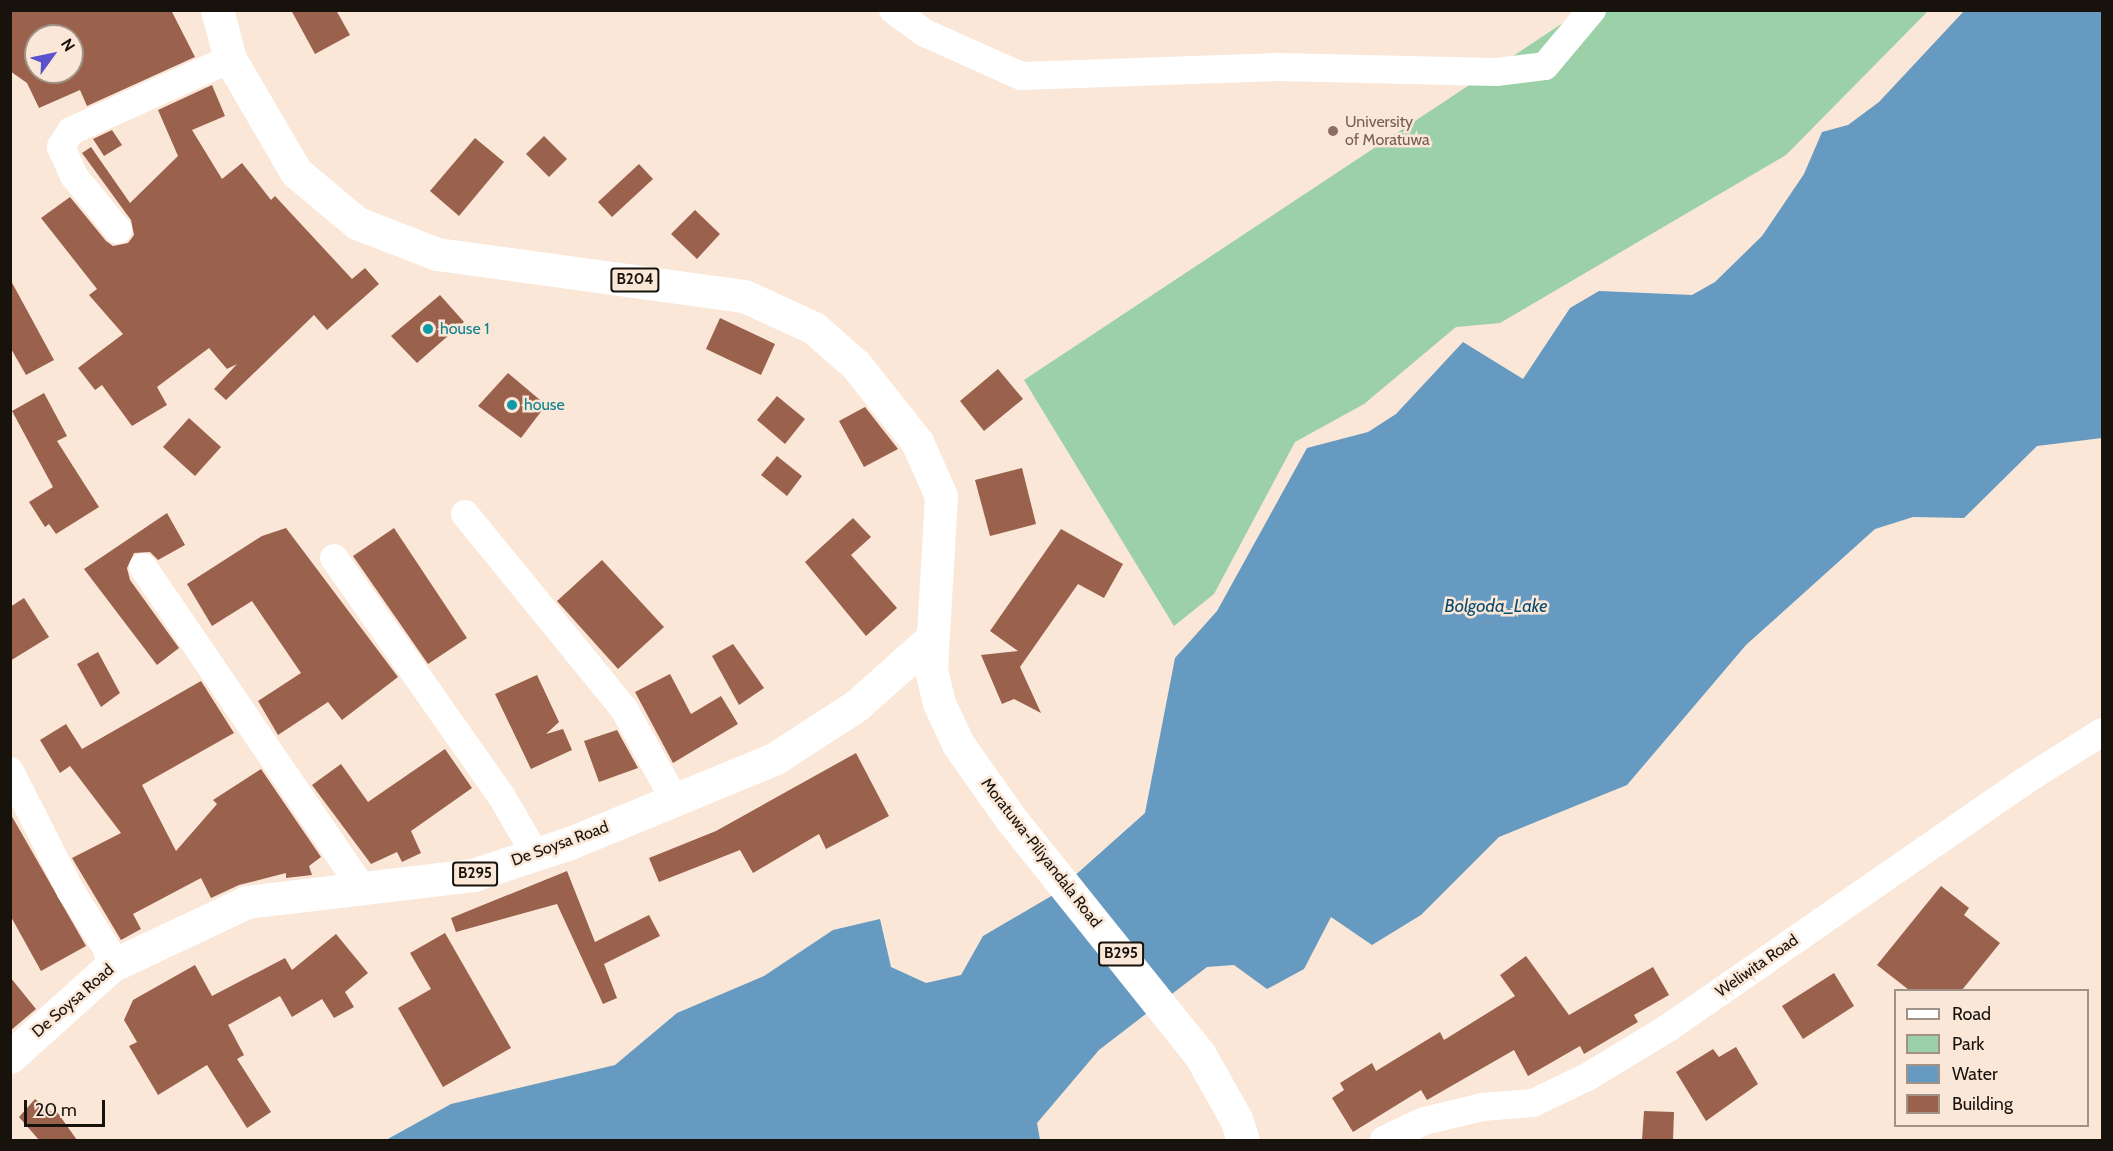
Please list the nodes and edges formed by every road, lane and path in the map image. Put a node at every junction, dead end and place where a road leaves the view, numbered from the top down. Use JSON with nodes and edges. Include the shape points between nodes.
{"nodes":[{"id":1,"x":217,"y":10,"type":"edge"},
{"id":2,"x":893,"y":10,"type":"edge"},
{"id":3,"x":1592,"y":10,"type":"edge"},
{"id":4,"x":230,"y":58,"type":"junction"},
{"id":5,"x":118,"y":230,"type":"dead end"},
{"id":6,"x":465,"y":514,"type":"dead end"},
{"id":7,"x":334,"y":558,"type":"dead end"},
{"id":8,"x":143,"y":567,"type":"dead end"},
{"id":9,"x":930,"y":640,"type":"junction"},
{"id":10,"x":2103,"y":732,"type":"edge"},
{"id":11,"x":10,"y":771,"type":"edge"},
{"id":12,"x":674,"y":799,"type":"junction"},
{"id":13,"x":535,"y":854,"type":"junction"},
{"id":14,"x":362,"y":888,"type":"junction"},
{"id":15,"x":111,"y":966,"type":"junction"},
{"id":16,"x":10,"y":1057,"type":"edge"},
{"id":17,"x":1243,"y":1140,"type":"edge"},
{"id":18,"x":1384,"y":1140,"type":"edge"}],
"edges":[{"from":1,"to":4,"type":"main road","number":"B204"},
{"from":2,"to":3,"type":"street","via":[[925,33],[1021,76],[1276,67],[1496,72],[1545,66]]},
{"from":4,"to":5,"type":"street","via":[[71,131],[61,147],[74,176]]},
{"from":4,"to":9,"type":"main road","number":"B204","via":[[296,172],[331,205],[386,237],[437,254],[744,296],[814,328],[833,343],[892,406],[929,462],[941,496],[941,546]]},
{"from":6,"to":12,"type":"street","via":[[624,709]]},
{"from":7,"to":13,"type":"street","via":[[502,797]]},
{"from":8,"to":14,"type":"street"},
{"from":9,"to":12,"type":"main road","name":"De Soysa Road","number":"B295","via":[[857,705],[774,759]]},
{"from":9,"to":17,"type":"main road","name":"Moratuwa-Piliyandala Road","number":"B295","via":[[939,703],[958,744],[1200,1055],[1236,1119]]},
{"from":10,"to":18,"type":"street","name":"Weliwita Road","via":[[2023,782],[1668,1028],[1588,1076],[1533,1102],[1483,1107],[1424,1121]]},
{"from":11,"to":15,"type":"street","via":[[70,890],[107,949]]},
{"from":12,"to":13,"type":"main road","name":"De Soysa Road","number":"B295"},
{"from":13,"to":14,"type":"main road","name":"De Soysa Road","number":"B295","via":[[473,875]]},
{"from":14,"to":15,"type":"main road","name":"De Soysa Road","number":"B295","via":[[247,902]]},
{"from":15,"to":16,"type":"main road","name":"De Soysa Road","number":"B295"}]}
